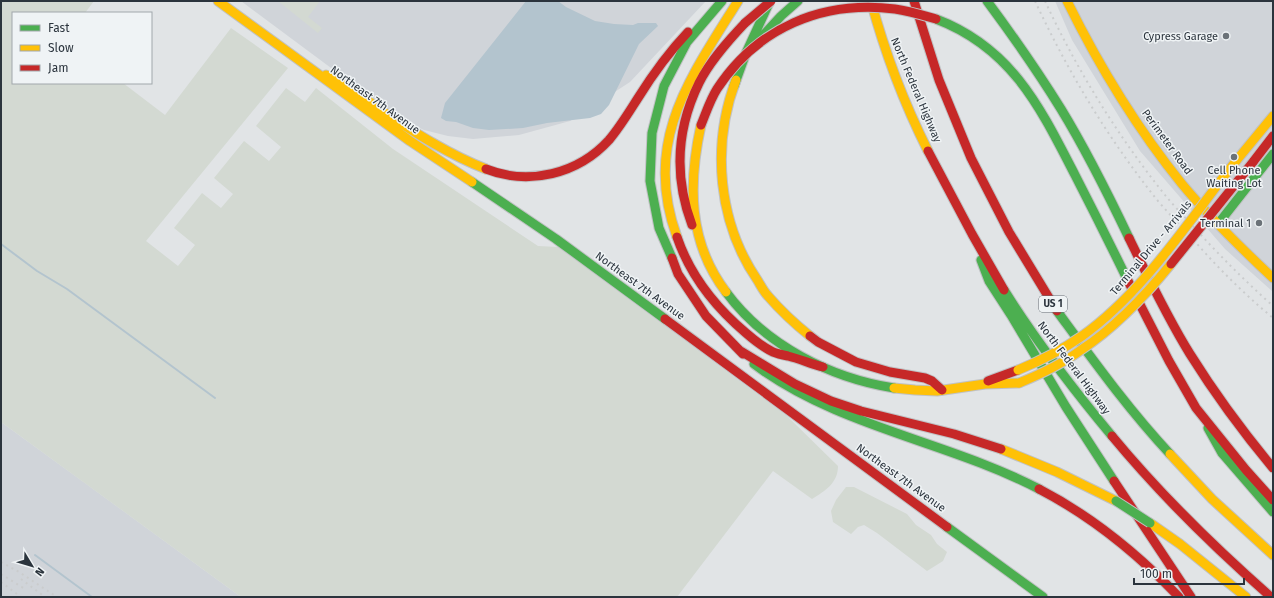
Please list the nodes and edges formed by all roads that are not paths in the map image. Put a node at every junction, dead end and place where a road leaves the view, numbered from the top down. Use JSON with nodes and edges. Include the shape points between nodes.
{"nodes":[{"id":1,"x":218,"y":1,"type":"edge"},
{"id":2,"x":722,"y":1,"type":"edge"},
{"id":3,"x":738,"y":1,"type":"edge"},
{"id":4,"x":771,"y":1,"type":"edge"},
{"id":5,"x":798,"y":1,"type":"edge"},
{"id":6,"x":871,"y":1,"type":"edge"},
{"id":7,"x":914,"y":1,"type":"edge"},
{"id":8,"x":987,"y":1,"type":"edge"},
{"id":9,"x":1067,"y":1,"type":"edge"},
{"id":10,"x":703,"y":20,"type":"junction"},
{"id":11,"x":307,"y":66,"type":"junction"},
{"id":12,"x":734,"y":86,"type":"junction"},
{"id":13,"x":1273,"y":116,"type":"edge"},
{"id":14,"x":1273,"y":136,"type":"edge"},
{"id":15,"x":1273,"y":154,"type":"edge"},
{"id":16,"x":1218,"y":224,"type":"junction"},
{"id":17,"x":969,"y":228,"type":"junction"},
{"id":18,"x":700,"y":240,"type":"junction"},
{"id":19,"x":1273,"y":278,"type":"edge"},
{"id":20,"x":739,"y":350,"type":"junction"},
{"id":21,"x":823,"y":367,"type":"junction"},
{"id":22,"x":979,"y":385,"type":"junction"},
{"id":23,"x":942,"y":390,"type":"junction"},
{"id":24,"x":1196,"y":408,"type":"junction"},
{"id":25,"x":1273,"y":468,"type":"edge"},
{"id":26,"x":1273,"y":500,"type":"edge"},
{"id":27,"x":1273,"y":512,"type":"edge"},
{"id":28,"x":1273,"y":555,"type":"edge"},
{"id":29,"x":1043,"y":597,"type":"edge"},
{"id":30,"x":1179,"y":597,"type":"edge"},
{"id":31,"x":1191,"y":597,"type":"edge"},
{"id":32,"x":1246,"y":597,"type":"edge"},
{"id":33,"x":1272,"y":597,"type":"edge"}],
"edges":[{"from":1,"to":11,"type":"main road","name":"Northeast 7th Avenue"},
{"from":2,"to":10,"type":"main road"},
{"from":3,"to":21,"type":"main road","via":[[697,67],[677,108],[667,144],[666,194],[669,211],[686,259],[701,286],[721,309],[771,351]]},
{"from":4,"to":12,"type":"main road","via":[[746,53]]},
{"from":4,"to":18,"type":"main road","bridge":true,"via":[[745,23],[706,71],[685,120],[680,157],[680,186],[686,211]]},
{"from":5,"to":12,"type":"main road","via":[[757,42]]},
{"from":6,"to":17,"type":"main road","name":"North Federal Highway","via":[[901,91],[935,165]]},
{"from":7,"to":28,"type":"main road","name":"North Federal Highway","number":"US 1","via":[[938,77],[969,153],[992,202],[1033,272],[1082,345],[1132,410],[1201,486]]},
{"from":8,"to":25,"type":"main road","via":[[1037,70],[1070,125],[1193,360],[1236,422]]},
{"from":9,"to":16,"type":"main road","name":"Perimeter Road","via":[[1084,36],[1132,115],[1171,170]]},
{"from":10,"to":11,"type":"main road","via":[[678,42],[604,145],[589,158],[571,168],[540,176],[508,176],[472,163],[410,128],[346,84]]},
{"from":10,"to":20,"type":"main road","via":[[674,63],[659,100],[650,151],[651,191],[663,243],[673,265],[694,301]]},
{"from":11,"to":29,"type":"main road","name":"Northeast 7th Avenue","via":[[416,146],[556,239]]},
{"from":12,"to":23,"type":"main road","via":[[721,147],[721,181],[727,216],[734,237],[744,261],[760,287],[792,323],[826,347],[876,369],[926,378]]},
{"from":13,"to":22,"type":"main road","name":"Terminal Drive - Arrivals","bridge":true,"via":[[1140,283],[1119,305],[1093,328],[1045,358]]},
{"from":14,"to":22,"type":"main road","bridge":true,"via":[[1168,268],[1117,324],[1063,362],[1019,383]]},
{"from":15,"to":16,"type":"main road"},
{"from":16,"to":19,"type":"main road","name":"Perimeter Road"},
{"from":17,"to":31,"type":"main road","via":[[990,281],[1083,432]]},
{"from":17,"to":33,"type":"main road","name":"North Federal Highway","via":[[1037,340],[1108,432],[1143,473],[1200,532]]},
{"from":18,"to":21,"type":"main road","via":[[709,264],[736,304],[777,340]]},
{"from":18,"to":24,"type":"main road","bridge":true,"via":[[692,186],[693,161],[701,125],[717,90],[732,68],[751,48],[769,34],[803,18],[828,11],[868,6],[908,11],[936,19],[965,32],[990,49],[1018,78],[1034,100],[1058,140],[1169,361]]},
{"from":20,"to":30,"type":"main road","via":[[766,373],[813,399],[864,421],[993,467],[1042,490],[1089,517],[1111,534],[1152,569]]},
{"from":20,"to":32,"type":"main road","bridge":true,"via":[[799,386],[831,401],[998,447],[1051,468],[1150,523]]},
{"from":21,"to":23,"type":"main road","via":[[860,381],[886,387],[919,391]]},
{"from":22,"to":23,"type":"main road"},
{"from":24,"to":26,"type":"main road"},
{"from":24,"to":27,"type":"main road","via":[[1222,453]]}]}
